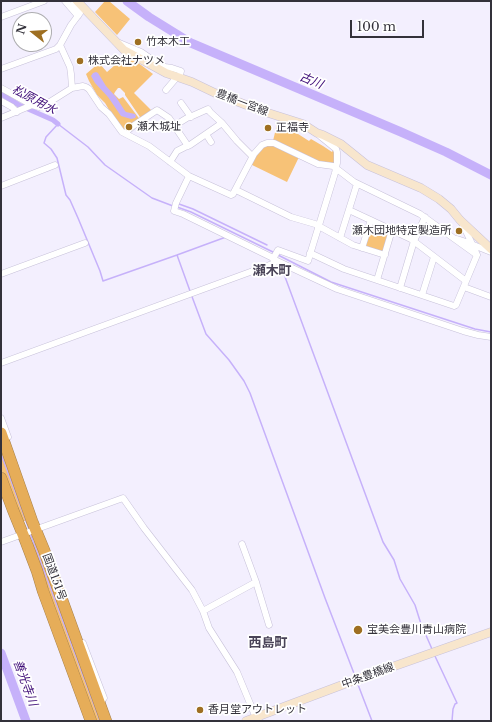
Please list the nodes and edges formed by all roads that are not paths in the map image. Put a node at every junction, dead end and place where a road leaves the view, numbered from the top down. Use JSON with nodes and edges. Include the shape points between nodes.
{"nodes":[{"id":1,"x":44,"y":1,"type":"edge"},
{"id":2,"x":64,"y":1,"type":"edge"},
{"id":3,"x":73,"y":1,"type":"edge"},
{"id":4,"x":77,"y":1,"type":"edge"},
{"id":5,"x":78,"y":16,"type":"junction"},
{"id":6,"x":1,"y":17,"type":"edge"},
{"id":7,"x":60,"y":45,"type":"junction"},
{"id":8,"x":1,"y":69,"type":"edge"},
{"id":9,"x":177,"y":77,"type":"junction"},
{"id":10,"x":1,"y":88,"type":"edge"},
{"id":11,"x":72,"y":88,"type":"junction"},
{"id":12,"x":166,"y":90,"type":"dead end"},
{"id":13,"x":1,"y":102,"type":"edge"},
{"id":14,"x":181,"y":103,"type":"dead end"},
{"id":15,"x":31,"y":106,"type":"junction"},
{"id":16,"x":19,"y":111,"type":"junction"},
{"id":17,"x":191,"y":117,"type":"junction"},
{"id":18,"x":1,"y":118,"type":"edge"},
{"id":19,"x":222,"y":123,"type":"junction"},
{"id":20,"x":174,"y":126,"type":"junction"},
{"id":21,"x":125,"y":133,"type":"junction"},
{"id":22,"x":317,"y":133,"type":"junction"},
{"id":23,"x":206,"y":134,"type":"junction"},
{"id":24,"x":211,"y":142,"type":"dead end"},
{"id":25,"x":188,"y":146,"type":"junction"},
{"id":26,"x":252,"y":156,"type":"junction"},
{"id":27,"x":170,"y":162,"type":"junction"},
{"id":28,"x":55,"y":165,"type":"dead end"},
{"id":29,"x":336,"y":168,"type":"junction"},
{"id":30,"x":189,"y":176,"type":"junction"},
{"id":31,"x":357,"y":184,"type":"junction"},
{"id":32,"x":1,"y":186,"type":"edge"},
{"id":33,"x":236,"y":190,"type":"junction"},
{"id":34,"x":349,"y":210,"type":"junction"},
{"id":35,"x":425,"y":216,"type":"junction"},
{"id":36,"x":371,"y":220,"type":"junction"},
{"id":37,"x":460,"y":220,"type":"junction"},
{"id":38,"x":319,"y":226,"type":"junction"},
{"id":39,"x":392,"y":230,"type":"junction"},
{"id":40,"x":340,"y":238,"type":"junction"},
{"id":41,"x":453,"y":238,"type":"junction"},
{"id":42,"x":414,"y":241,"type":"junction"},
{"id":43,"x":85,"y":243,"type":"dead end"},
{"id":44,"x":472,"y":244,"type":"junction"},
{"id":45,"x":362,"y":248,"type":"junction"},
{"id":46,"x":491,"y":250,"type":"edge"},
{"id":47,"x":310,"y":253,"type":"junction"},
{"id":48,"x":385,"y":255,"type":"junction"},
{"id":49,"x":477,"y":256,"type":"junction"},
{"id":50,"x":434,"y":257,"type":"junction"},
{"id":51,"x":277,"y":259,"type":"junction"},
{"id":52,"x":1,"y":274,"type":"edge"},
{"id":53,"x":376,"y":280,"type":"junction"},
{"id":54,"x":465,"y":284,"type":"junction"},
{"id":55,"x":400,"y":288,"type":"junction"},
{"id":56,"x":422,"y":295,"type":"junction"},
{"id":57,"x":491,"y":297,"type":"edge"},
{"id":58,"x":491,"y":337,"type":"edge"},
{"id":59,"x":1,"y":363,"type":"edge"},
{"id":60,"x":1,"y":418,"type":"edge"},
{"id":61,"x":1,"y":433,"type":"edge"},
{"id":62,"x":1,"y":478,"type":"edge"},
{"id":63,"x":1,"y":488,"type":"edge"},
{"id":64,"x":23,"y":497,"type":"junction"},
{"id":65,"x":12,"y":510,"type":"junction"},
{"id":66,"x":36,"y":529,"type":"junction"},
{"id":67,"x":23,"y":534,"type":"junction"},
{"id":68,"x":1,"y":542,"type":"edge"},
{"id":69,"x":242,"y":544,"type":"dead end"},
{"id":70,"x":37,"y":571,"type":"junction"},
{"id":71,"x":256,"y":582,"type":"junction"},
{"id":72,"x":203,"y":611,"type":"junction"},
{"id":73,"x":269,"y":625,"type":"dead end"},
{"id":74,"x":491,"y":632,"type":"edge"},
{"id":75,"x":258,"y":719,"type":"edge"},
{"id":76,"x":87,"y":721,"type":"edge"},
{"id":77,"x":91,"y":721,"type":"edge"},
{"id":78,"x":106,"y":721,"type":"edge"},
{"id":79,"x":246,"y":721,"type":"edge"}],
"edges":[{"from":1,"to":6,"type":"street"},
{"from":2,"to":5,"type":"street"},
{"from":3,"to":5,"type":"street","via":[[80,13]]},
{"from":4,"to":9,"type":"main road","name":"豊橋一宮線","via":[[123,49],[163,72]]},
{"from":5,"to":7,"type":"street"},
{"from":7,"to":8,"type":"street","via":[[56,49]]},
{"from":7,"to":11,"type":"street","via":[[72,74]]},
{"from":9,"to":12,"type":"street"},
{"from":9,"to":22,"type":"main road","name":"豊橋一宮線","via":[[262,111],[303,124]]},
{"from":10,"to":15,"type":"street"},
{"from":11,"to":15,"type":"street","via":[[42,106]]},
{"from":11,"to":21,"type":"street","via":[[83,86],[88,89]]},
{"from":13,"to":16,"type":"street"},
{"from":14,"to":17,"type":"street"},
{"from":15,"to":16,"type":"street"},
{"from":16,"to":18,"type":"street"},
{"from":17,"to":19,"type":"street","via":[[208,109]]},
{"from":17,"to":20,"type":"street"},
{"from":19,"to":23,"type":"street"},
{"from":19,"to":26,"type":"street"},
{"from":20,"to":21,"type":"street","via":[[157,110]]},
{"from":20,"to":25,"type":"street"},
{"from":21,"to":27,"type":"street","via":[[149,146]]},
{"from":22,"to":29,"type":"street","via":[[336,149]]},
{"from":22,"to":37,"type":"main road","name":"豊橋一宮線","via":[[341,144],[367,165],[434,195]]},
{"from":23,"to":24,"type":"street"},
{"from":23,"to":25,"type":"street"},
{"from":25,"to":27,"type":"street","via":[[177,151]]},
{"from":26,"to":29,"type":"street","via":[[262,145],[274,143],[318,164]]},
{"from":26,"to":33,"type":"street"},
{"from":27,"to":30,"type":"street"},
{"from":28,"to":32,"type":"street"},
{"from":29,"to":31,"type":"street"},
{"from":29,"to":38,"type":"street"},
{"from":30,"to":33,"type":"street","via":[[229,195]]},
{"from":30,"to":51,"type":"street","via":[[174,211],[228,233]]},
{"from":31,"to":34,"type":"street"},
{"from":31,"to":35,"type":"street"},
{"from":33,"to":38,"type":"street","via":[[291,217]]},
{"from":34,"to":36,"type":"street"},
{"from":34,"to":40,"type":"street"},
{"from":35,"to":41,"type":"street"},
{"from":35,"to":42,"type":"street"},
{"from":36,"to":39,"type":"street"},
{"from":36,"to":45,"type":"street"},
{"from":37,"to":44,"type":"street"},
{"from":37,"to":46,"type":"main road","name":"豊橋一宮線"},
{"from":38,"to":40,"type":"street"},
{"from":38,"to":47,"type":"street"},
{"from":39,"to":42,"type":"street"},
{"from":39,"to":48,"type":"street"},
{"from":40,"to":45,"type":"street"},
{"from":41,"to":44,"type":"street"},
{"from":41,"to":49,"type":"street"},
{"from":42,"to":50,"type":"street"},
{"from":42,"to":55,"type":"street"},
{"from":43,"to":52,"type":"street"},
{"from":44,"to":46,"type":"street"},
{"from":44,"to":49,"type":"street"},
{"from":45,"to":48,"type":"street"},
{"from":47,"to":51,"type":"street","via":[[307,264],[279,250]]},
{"from":47,"to":53,"type":"street","via":[[344,270]]},
{"from":48,"to":53,"type":"street"},
{"from":49,"to":54,"type":"street"},
{"from":50,"to":54,"type":"street"},
{"from":50,"to":56,"type":"street"},
{"from":51,"to":58,"type":"street","via":[[337,289],[464,331]]},
{"from":51,"to":59,"type":"street","via":[[272,264]]},
{"from":53,"to":55,"type":"street"},
{"from":54,"to":56,"type":"street","via":[[456,306]]},
{"from":54,"to":57,"type":"street"},
{"from":55,"to":56,"type":"street"},
{"from":60,"to":64,"type":"street","via":[[27,491]]},
{"from":61,"to":64,"type":"highway","name":"国道151号"},
{"from":62,"to":65,"type":"highway","name":"国道151号"},
{"from":63,"to":65,"type":"street","via":[[9,511]]},
{"from":64,"to":66,"type":"highway","name":"国道151号"},
{"from":65,"to":67,"type":"highway","name":"国道151号"},
{"from":66,"to":67,"type":"street"},
{"from":66,"to":72,"type":"street","via":[[123,498],[192,590]]},
{"from":66,"to":78,"type":"highway","name":"国道151号"},
{"from":67,"to":68,"type":"street"},
{"from":67,"to":70,"type":"highway","name":"国道151号"},
{"from":69,"to":71,"type":"street"},
{"from":70,"to":76,"type":"street","via":[[34,580]]},
{"from":70,"to":77,"type":"highway","name":"国道151号"},
{"from":71,"to":72,"type":"street"},
{"from":71,"to":73,"type":"street"},
{"from":72,"to":75,"type":"street","via":[[210,628],[237,672]]},
{"from":74,"to":75,"type":"main road","name":"中条豊橋線"},
{"from":75,"to":79,"type":"main road","name":"中条豊橋線"}]}
